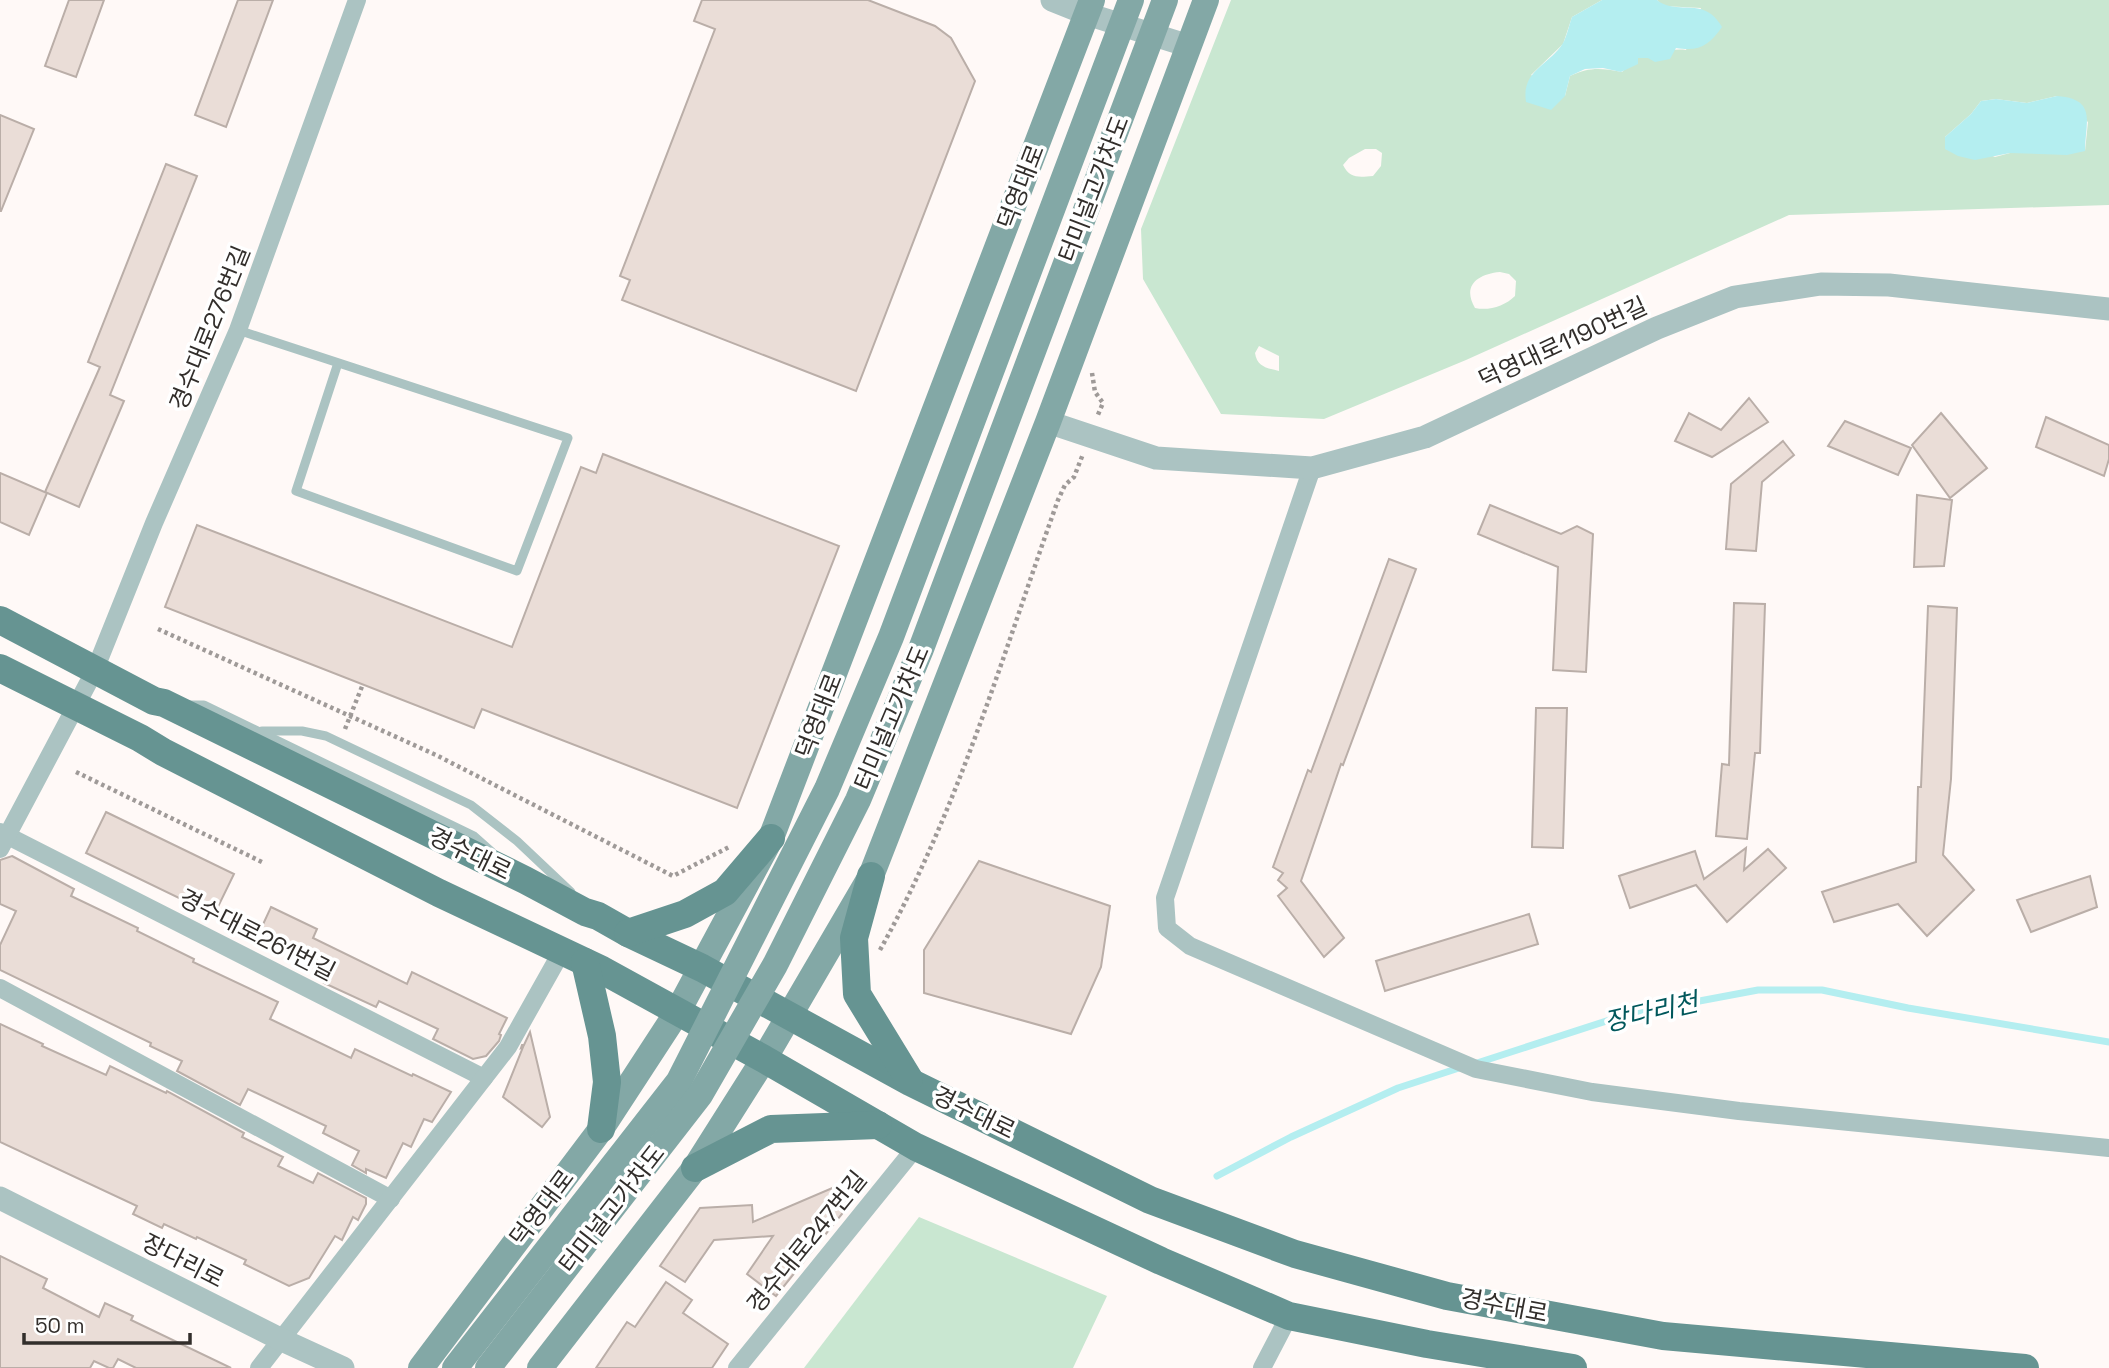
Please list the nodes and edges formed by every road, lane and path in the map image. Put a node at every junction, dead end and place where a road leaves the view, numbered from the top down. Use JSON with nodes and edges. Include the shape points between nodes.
{"nodes":[{"id":1,"x":356,"y":0,"type":"edge"},
{"id":2,"x":1052,"y":0,"type":"edge"},
{"id":3,"x":1130,"y":0,"type":"edge"},
{"id":4,"x":1165,"y":0,"type":"edge"},
{"id":5,"x":1206,"y":0,"type":"edge"},
{"id":6,"x":1089,"y":7,"type":"edge"},
{"id":7,"x":1189,"y":46,"type":"junction"},
{"id":8,"x":2109,"y":309,"type":"edge"},
{"id":9,"x":238,"y":330,"type":"junction"},
{"id":10,"x":338,"y":363,"type":"junction"},
{"id":11,"x":1048,"y":422,"type":"junction"},
{"id":12,"x":1312,"y":468,"type":"junction"},
{"id":13,"x":1074,"y":477,"type":"dead end"},
{"id":14,"x":0,"y":620,"type":"edge"},
{"id":15,"x":158,"y":629,"type":"dead end"},
{"id":16,"x":0,"y":668,"type":"edge"},
{"id":17,"x":95,"y":670,"type":"junction"},
{"id":18,"x":363,"y":684,"type":"dead end"},
{"id":19,"x":164,"y":703,"type":"junction"},
{"id":20,"x":77,"y":707,"type":"junction"},
{"id":21,"x":351,"y":716,"type":"junction"},
{"id":22,"x":256,"y":731,"type":"junction"},
{"id":23,"x":342,"y":736,"type":"dead end"},
{"id":24,"x":76,"y":772,"type":"dead end"},
{"id":25,"x":771,"y":838,"type":"junction"},
{"id":26,"x":2,"y":839,"type":"edge"},
{"id":27,"x":741,"y":841,"type":"dead end"},
{"id":28,"x":262,"y":862,"type":"dead end"},
{"id":29,"x":870,"y":876,"type":"junction"},
{"id":30,"x":525,"y":880,"type":"junction"},
{"id":31,"x":598,"y":916,"type":"junction"},
{"id":32,"x":628,"y":933,"type":"junction"},
{"id":33,"x":574,"y":957,"type":"junction"},
{"id":34,"x":875,"y":959,"type":"dead end"},
{"id":35,"x":702,"y":968,"type":"junction"},
{"id":36,"x":0,"y":988,"type":"edge"},
{"id":37,"x":678,"y":1011,"type":"junction"},
{"id":38,"x":790,"y":1015,"type":"junction"},
{"id":39,"x":764,"y":1059,"type":"junction"},
{"id":40,"x":484,"y":1078,"type":"junction"},
{"id":41,"x":911,"y":1082,"type":"junction"},
{"id":42,"x":878,"y":1125,"type":"junction"},
{"id":43,"x":601,"y":1129,"type":"junction"},
{"id":44,"x":916,"y":1147,"type":"junction"},
{"id":45,"x":2109,"y":1148,"type":"edge"},
{"id":46,"x":695,"y":1168,"type":"junction"},
{"id":47,"x":0,"y":1198,"type":"edge"},
{"id":48,"x":391,"y":1199,"type":"junction"},
{"id":49,"x":1289,"y":1315,"type":"junction"},
{"id":50,"x":282,"y":1340,"type":"junction"},
{"id":51,"x":260,"y":1368,"type":"edge"},
{"id":52,"x":343,"y":1368,"type":"edge"},
{"id":53,"x":421,"y":1368,"type":"edge"},
{"id":54,"x":455,"y":1368,"type":"edge"},
{"id":55,"x":488,"y":1368,"type":"edge"},
{"id":56,"x":540,"y":1368,"type":"edge"},
{"id":57,"x":737,"y":1368,"type":"edge"},
{"id":58,"x":1262,"y":1368,"type":"edge"},
{"id":59,"x":1573,"y":1368,"type":"edge"},
{"id":60,"x":2025,"y":1368,"type":"edge"}],
"edges":[{"from":1,"to":9,"type":"street","name":"경수대로276번길"},
{"from":2,"to":6,"type":"street"},
{"from":3,"to":54,"type":"main road","name":"터미널고가차도","bridge":true,"via":[[891,637],[827,789],[679,1081]]},
{"from":4,"to":55,"type":"main road","name":"터미널고가차도","bridge":true,"via":[[921,649],[858,800],[775,965],[700,1095]]},
{"from":5,"to":7,"type":"main road"},
{"from":6,"to":7,"type":"street"},
{"from":6,"to":25,"type":"main road","name":"덕영대로"},
{"from":7,"to":11,"type":"main road"},
{"from":8,"to":12,"type":"street","name":"덕영대로1190번길","via":[[1889,285],[1821,284],[1735,297],[1657,328],[1425,437]]},
{"from":9,"to":10,"type":"lane"},
{"from":9,"to":17,"type":"street","name":"경수대로276번길"},
{"from":10,"to":10,"type":"lane","via":[[568,438],[517,571],[296,491]]},
{"from":11,"to":12,"type":"street","name":"덕영대로1190번길","via":[[1156,458]]},
{"from":11,"to":29,"type":"main road"},
{"from":12,"to":45,"type":"street","via":[[1165,898],[1167,929],[1190,946],[1476,1069],[1592,1092],[1739,1111]]},
{"from":13,"to":34,"type":"path","via":[[1058,499],[940,828]]},
{"from":14,"to":17,"type":"main road","name":"경수대로"},
{"from":15,"to":21,"type":"path"},
{"from":16,"to":20,"type":"main road","name":"경수대로"},
{"from":17,"to":19,"type":"main road","name":"경수대로"},
{"from":17,"to":20,"type":"street","name":"경수대로276번길"},
{"from":18,"to":21,"type":"path"},
{"from":19,"to":22,"type":"lane","via":[[204,705]]},
{"from":19,"to":30,"type":"main road","name":"경수대로"},
{"from":20,"to":26,"type":"street","name":"경수대로276번길"},
{"from":20,"to":33,"type":"main road","name":"경수대로"},
{"from":21,"to":23,"type":"path"},
{"from":21,"to":27,"type":"path","via":[[673,876]]},
{"from":22,"to":30,"type":"lane","via":[[474,836]]},
{"from":22,"to":31,"type":"lane","via":[[326,736],[471,805]]},
{"from":24,"to":28,"type":"path"},
{"from":25,"to":32,"type":"main road","via":[[725,892],[685,914]]},
{"from":25,"to":35,"type":"main road","name":"덕영대로"},
{"from":26,"to":40,"type":"street","name":"경수대로261번길"},
{"from":29,"to":38,"type":"main road"},
{"from":29,"to":41,"type":"main road","via":[[854,939],[857,995]]},
{"from":30,"to":31,"type":"main road","name":"경수대로"},
{"from":31,"to":32,"type":"main road","name":"경수대로"},
{"from":32,"to":35,"type":"main road","name":"경수대로"},
{"from":33,"to":37,"type":"main road","name":"경수대로"},
{"from":33,"to":40,"type":"street"},
{"from":33,"to":43,"type":"main road","via":[[602,1036],[607,1082]]},
{"from":35,"to":37,"type":"main road","name":"덕영대로"},
{"from":35,"to":38,"type":"main road","name":"경수대로"},
{"from":36,"to":48,"type":"street"},
{"from":37,"to":39,"type":"main road","name":"경수대로"},
{"from":37,"to":43,"type":"main road","name":"덕영대로"},
{"from":38,"to":39,"type":"main road"},
{"from":38,"to":41,"type":"main road","name":"경수대로"},
{"from":39,"to":42,"type":"main road","name":"경수대로"},
{"from":39,"to":46,"type":"main road"},
{"from":40,"to":48,"type":"street"},
{"from":41,"to":60,"type":"main road","name":"경수대로","via":[[1150,1200],[1295,1254],[1447,1296],[1663,1336]]},
{"from":42,"to":44,"type":"main road","name":"경수대로"},
{"from":42,"to":46,"type":"main road","via":[[771,1129]]},
{"from":43,"to":53,"type":"main road","name":"덕영대로"},
{"from":44,"to":49,"type":"main road","name":"경수대로"},
{"from":44,"to":57,"type":"street","name":"경수대로247번길"},
{"from":46,"to":56,"type":"main road"},
{"from":47,"to":50,"type":"street","name":"장다리로"},
{"from":48,"to":50,"type":"street"},
{"from":49,"to":58,"type":"street"},
{"from":49,"to":59,"type":"main road","name":"경수대로"},
{"from":50,"to":51,"type":"street"},
{"from":50,"to":52,"type":"street","name":"장다리로"}]}
